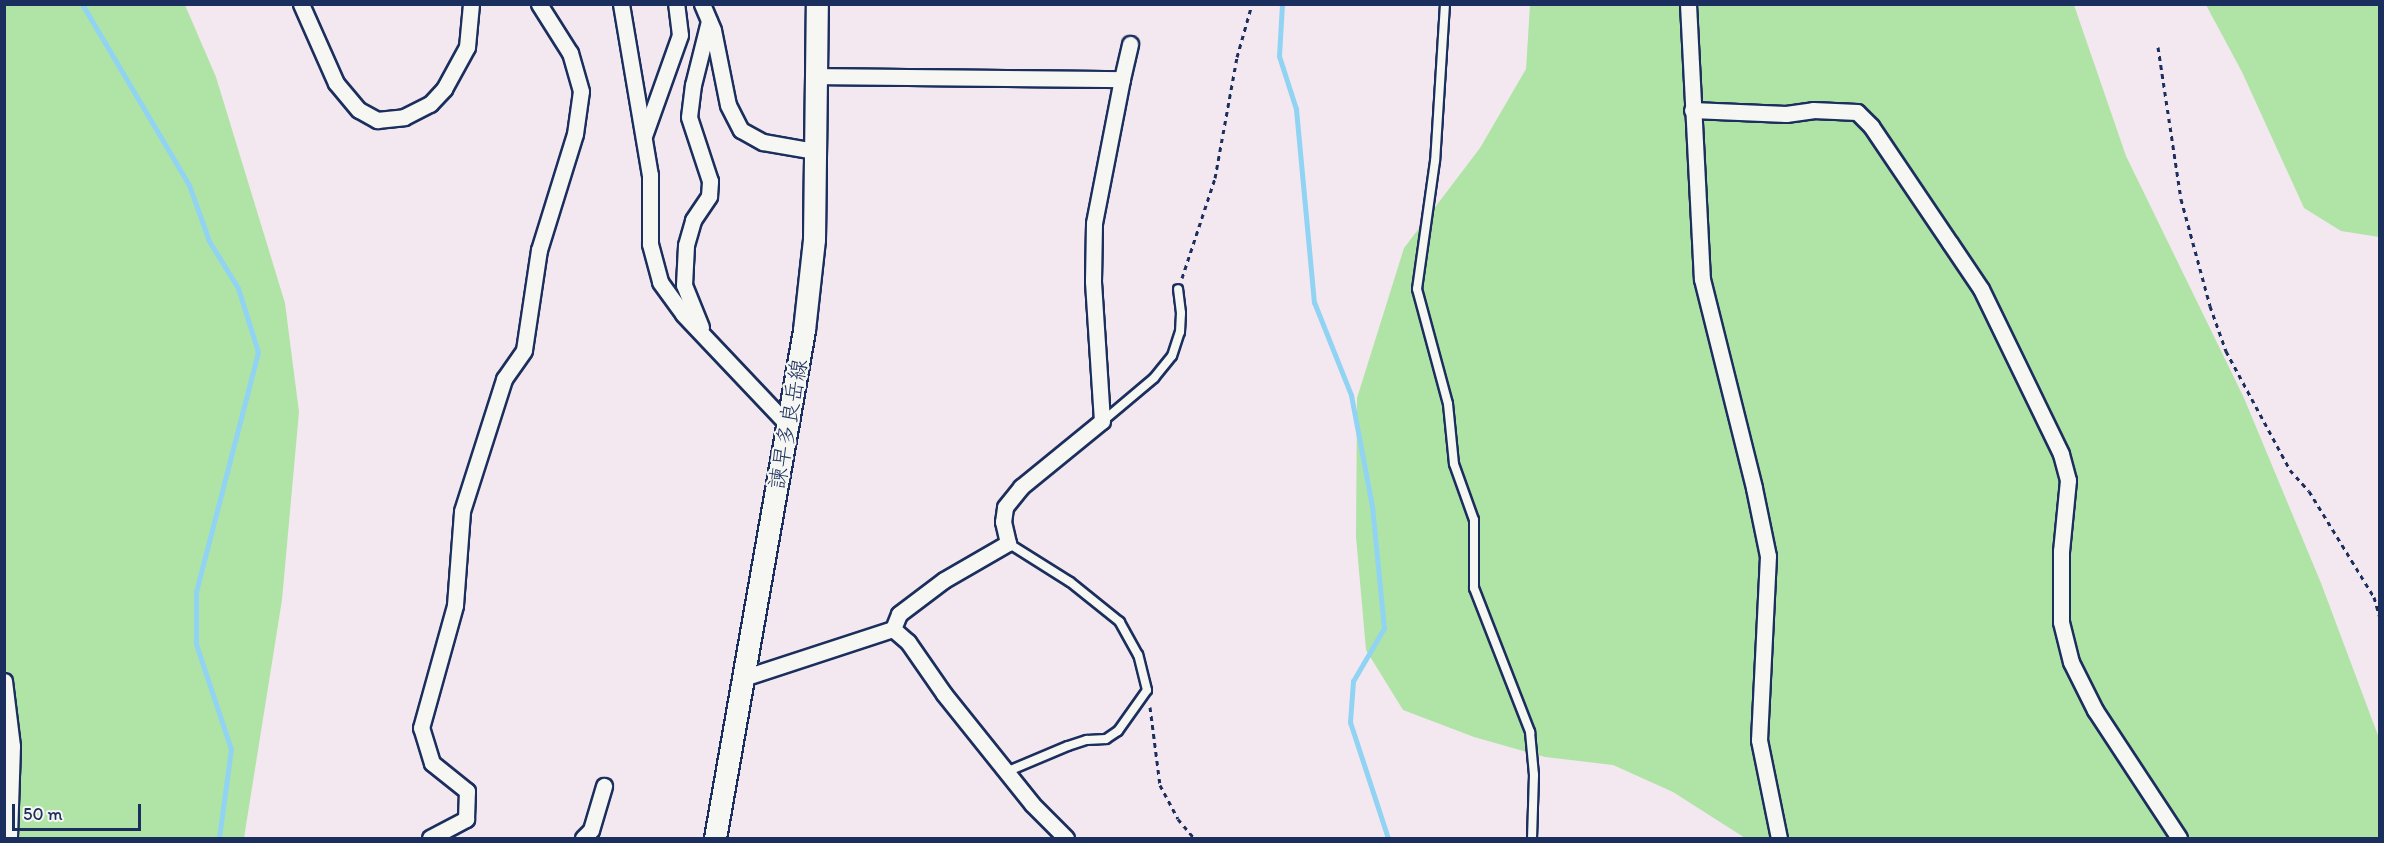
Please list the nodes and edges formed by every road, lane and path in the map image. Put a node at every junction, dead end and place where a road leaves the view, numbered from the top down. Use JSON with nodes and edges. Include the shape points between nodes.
{"nodes":[{"id":1,"x":301,"y":4,"type":"edge"},
{"id":2,"x":471,"y":4,"type":"edge"},
{"id":3,"x":539,"y":4,"type":"edge"},
{"id":4,"x":621,"y":4,"type":"edge"},
{"id":5,"x":676,"y":4,"type":"edge"},
{"id":6,"x":702,"y":4,"type":"edge"},
{"id":7,"x":817,"y":4,"type":"edge"},
{"id":8,"x":1252,"y":4,"type":"edge"},
{"id":9,"x":1445,"y":4,"type":"edge"},
{"id":10,"x":1688,"y":4,"type":"edge"},
{"id":11,"x":709,"y":21,"type":"junction"},
{"id":12,"x":1130,"y":44,"type":"dead end"},
{"id":13,"x":2158,"y":47,"type":"dead end"},
{"id":14,"x":816,"y":76,"type":"junction"},
{"id":15,"x":1122,"y":79,"type":"junction"},
{"id":16,"x":1692,"y":110,"type":"junction"},
{"id":17,"x":644,"y":137,"type":"junction"},
{"id":18,"x":815,"y":151,"type":"junction"},
{"id":19,"x":1178,"y":289,"type":"joint"},
{"id":20,"x":707,"y":340,"type":"junction"},
{"id":21,"x":1102,"y":421,"type":"junction"},
{"id":22,"x":788,"y":424,"type":"junction"},
{"id":23,"x":1008,"y":543,"type":"junction"},
{"id":24,"x":2379,"y":618,"type":"edge"},
{"id":25,"x":893,"y":629,"type":"junction"},
{"id":26,"x":743,"y":678,"type":"junction"},
{"id":27,"x":4,"y":681,"type":"edge"},
{"id":28,"x":1147,"y":690,"type":"junction"},
{"id":29,"x":1006,"y":772,"type":"junction"},
{"id":30,"x":604,"y":786,"type":"dead end"},
{"id":31,"x":9,"y":838,"type":"edge"},
{"id":32,"x":430,"y":838,"type":"edge"},
{"id":33,"x":583,"y":838,"type":"edge"},
{"id":34,"x":715,"y":838,"type":"edge"},
{"id":35,"x":1066,"y":838,"type":"edge"},
{"id":36,"x":1194,"y":838,"type":"edge"},
{"id":37,"x":1532,"y":838,"type":"edge"},
{"id":38,"x":1779,"y":838,"type":"edge"},
{"id":39,"x":2179,"y":838,"type":"edge"}],
"edges":[{"from":1,"to":2,"type":"street","via":[[336,83],[359,110],[377,120],[404,117],[430,104],[444,89],[467,47]]},
{"from":3,"to":32,"type":"street","via":[[570,52],[581,91],[575,134],[539,250],[524,350],[504,379],[462,511],[455,605],[422,728],[432,763],[467,791],[466,819]]},
{"from":4,"to":17,"type":"street"},
{"from":5,"to":17,"type":"street","via":[[680,35]]},
{"from":6,"to":11,"type":"street"},
{"from":7,"to":14,"type":"main road","name":"諫早多良岳線"},
{"from":8,"to":19,"type":"path","via":[[1237,57],[1215,178]]},
{"from":9,"to":37,"type":"lane","via":[[1435,161],[1417,289],[1448,404],[1454,464],[1474,520],[1474,588],[1530,732],[1534,774]]},
{"from":10,"to":16,"type":"street"},
{"from":11,"to":18,"type":"street","via":[[728,105],[741,130],[763,142]]},
{"from":11,"to":20,"type":"street","via":[[689,117],[710,181],[709,196],[693,220],[686,245],[684,285]]},
{"from":12,"to":15,"type":"street"},
{"from":13,"to":24,"type":"path","via":[[2181,199],[2226,351],[2290,470],[2309,491],[2374,597]]},
{"from":14,"to":15,"type":"street"},
{"from":14,"to":18,"type":"main road","name":"諫早多良岳線"},
{"from":15,"to":21,"type":"street","via":[[1094,223],[1093,281]]},
{"from":16,"to":38,"type":"street","via":[[1702,279],[1768,556],[1759,740]]},
{"from":16,"to":39,"type":"street","via":[[1857,112],[1871,126],[1981,289],[2061,454],[2068,480],[2061,551],[2061,622],[2071,662],[2095,710]]},
{"from":17,"to":20,"type":"street","via":[[650,175],[650,244],[660,282]]},
{"from":18,"to":22,"type":"main road","name":"諫早多良岳線","via":[[814,239]]},
{"from":19,"to":21,"type":"lane","via":[[1180,332],[1172,356],[1154,378]]},
{"from":20,"to":22,"type":"street"},
{"from":21,"to":23,"type":"street","via":[[1021,487],[1005,507],[1003,522]]},
{"from":22,"to":26,"type":"main road","name":"諫早多良岳線"},
{"from":23,"to":25,"type":"street","via":[[944,580],[898,614]]},
{"from":23,"to":28,"type":"lane","via":[[1070,582],[1120,622],[1138,656]]},
{"from":25,"to":26,"type":"street"},
{"from":25,"to":29,"type":"street","via":[[908,642]]},
{"from":26,"to":34,"type":"main road","name":"諫早多良岳線"},
{"from":27,"to":31,"type":"street","via":[[12,746]]},
{"from":28,"to":29,"type":"lane","via":[[1118,731],[1106,739],[1068,746]]},
{"from":28,"to":36,"type":"path","via":[[1160,784],[1178,819]]},
{"from":29,"to":35,"type":"street"},
{"from":30,"to":33,"type":"street","via":[[591,830]]}]}
